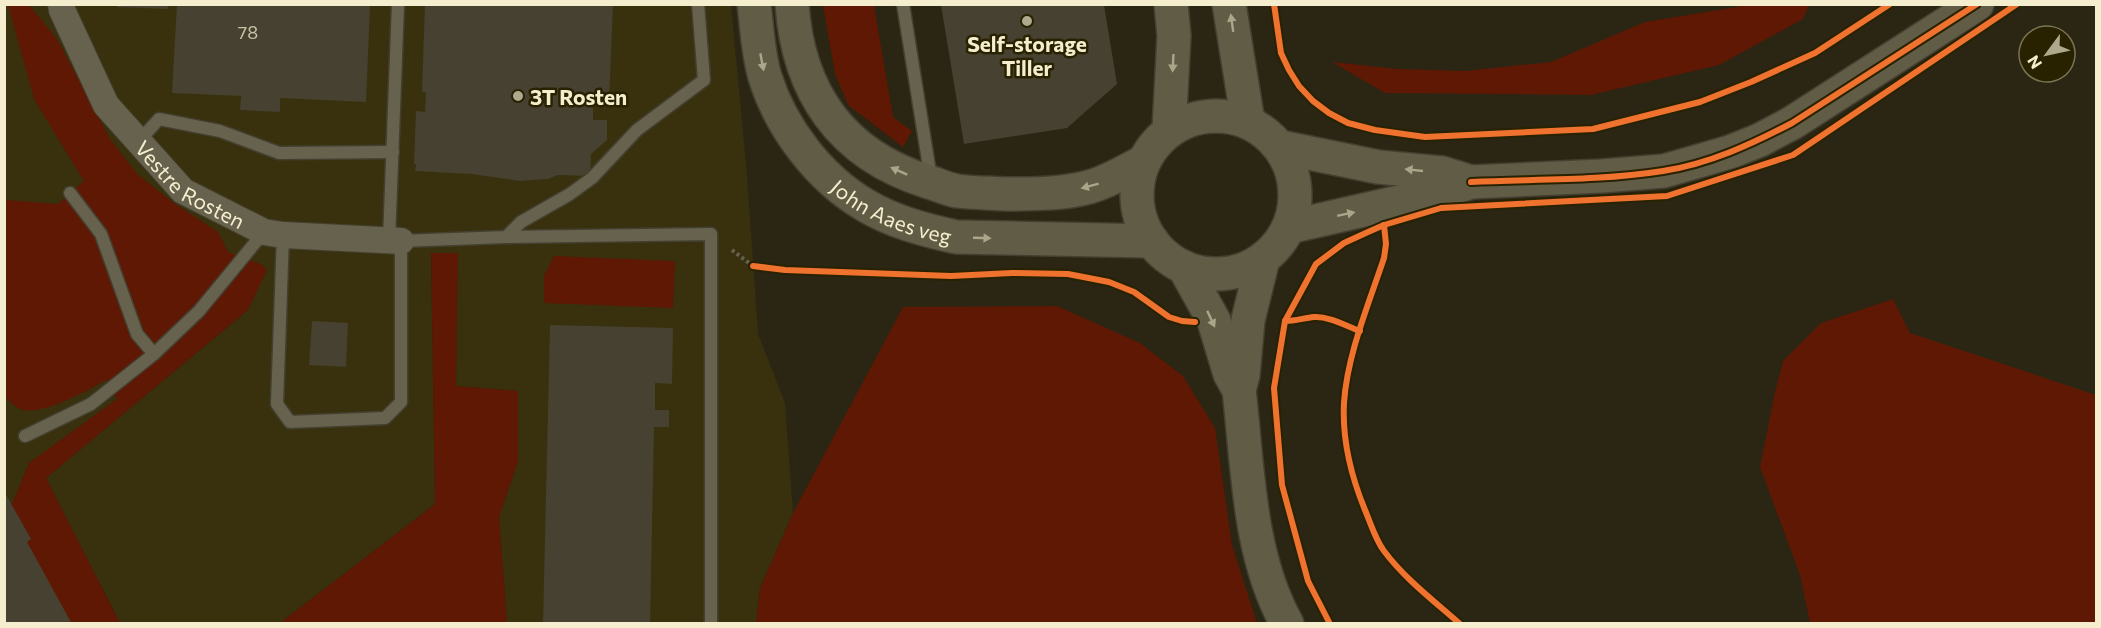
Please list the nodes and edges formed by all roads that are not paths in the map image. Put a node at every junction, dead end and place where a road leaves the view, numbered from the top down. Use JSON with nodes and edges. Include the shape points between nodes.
{"nodes":[{"id":1,"x":61,"y":4,"type":"edge"},
{"id":2,"x":398,"y":4,"type":"edge"},
{"id":3,"x":698,"y":4,"type":"edge"},
{"id":4,"x":754,"y":4,"type":"edge"},
{"id":5,"x":792,"y":4,"type":"edge"},
{"id":6,"x":903,"y":4,"type":"edge"},
{"id":7,"x":1171,"y":4,"type":"edge"},
{"id":8,"x":1229,"y":4,"type":"edge"},
{"id":9,"x":1977,"y":4,"type":"edge"},
{"id":10,"x":1248,"y":122,"type":"junction"},
{"id":11,"x":1169,"y":130,"type":"junction"},
{"id":12,"x":138,"y":142,"type":"junction"},
{"id":13,"x":1280,"y":147,"type":"junction"},
{"id":14,"x":393,"y":152,"type":"junction"},
{"id":15,"x":1143,"y":162,"type":"junction"},
{"id":16,"x":1471,"y":182,"type":"junction"},
{"id":17,"x":932,"y":183,"type":"junction"},
{"id":18,"x":70,"y":193,"type":"dead end"},
{"id":19,"x":1289,"y":227,"type":"junction"},
{"id":20,"x":273,"y":234,"type":"junction"},
{"id":21,"x":506,"y":237,"type":"junction"},
{"id":22,"x":395,"y":241,"type":"junction"},
{"id":23,"x":1152,"y":241,"type":"junction"},
{"id":24,"x":1263,"y":259,"type":"junction"},
{"id":25,"x":1184,"y":267,"type":"junction"},
{"id":26,"x":154,"y":354,"type":"junction"},
{"id":27,"x":1239,"y":390,"type":"junction"},
{"id":28,"x":25,"y":436,"type":"dead end"},
{"id":29,"x":711,"y":624,"type":"edge"},
{"id":30,"x":1287,"y":624,"type":"edge"}],
"edges":[{"from":1,"to":12,"type":"street","name":"Vestre Rosten","via":[[106,105]]},
{"from":2,"to":14,"type":"lane"},
{"from":3,"to":21,"type":"lane","via":[[704,80],[637,130],[592,178],[521,222]]},
{"from":4,"to":23,"type":"street","name":"John Aaes veg","one_way":true,"via":[[765,77],[785,123],[827,176],[866,206],[926,230],[956,237]]},
{"from":17,"to":5,"type":"street","name":"John Aaes veg","one_way":true,"via":[[879,162],[832,120],[814,92],[799,56]]},
{"from":6,"to":17,"type":"lane"},
{"from":7,"to":11,"type":"street","one_way":true,"via":[[1174,36]]},
{"from":10,"to":8,"type":"street","one_way":true},
{"from":9,"to":16,"type":"street","via":[[1792,123],[1730,152],[1664,171]]},
{"from":10,"to":11,"type":"street","via":[[1228,116],[1207,116]]},
{"from":10,"to":13,"type":"street"},
{"from":11,"to":15,"type":"street"},
{"from":12,"to":14,"type":"lane","via":[[159,119],[220,131],[279,153]]},
{"from":12,"to":20,"type":"street","name":"Vestre Rosten","via":[[183,191]]},
{"from":16,"to":13,"type":"street","one_way":true,"via":[[1442,173],[1378,167]]},
{"from":13,"to":19,"type":"street","via":[[1298,189]]},
{"from":14,"to":22,"type":"lane"},
{"from":15,"to":17,"type":"street","name":"John Aaes veg","one_way":true,"via":[[1103,183],[1052,193],[983,193]]},
{"from":15,"to":23,"type":"street","via":[[1137,182],[1137,203],[1141,224]]},
{"from":19,"to":16,"type":"street","one_way":true},
{"from":18,"to":26,"type":"lane","via":[[101,234],[137,334]]},
{"from":19,"to":24,"type":"street","via":[[1280,243]]},
{"from":20,"to":22,"type":"street","name":"Vestre Rosten"},
{"from":20,"to":22,"type":"lane","via":[[277,404],[290,422],[385,418],[400,402]]},
{"from":20,"to":26,"type":"lane"},
{"from":21,"to":22,"type":"lane"},
{"from":21,"to":29,"type":"lane","via":[[711,234]]},
{"from":23,"to":25,"type":"street","via":[[1166,257]]},
{"from":24,"to":25,"type":"street","via":[[1225,274]]},
{"from":24,"to":27,"type":"street","via":[[1248,320],[1244,375]]},
{"from":25,"to":27,"type":"street","one_way":true,"via":[[1214,321],[1230,374]]},
{"from":26,"to":28,"type":"lane","via":[[92,404]]},
{"from":27,"to":30,"type":"street","via":[[1255,532]]}]}
